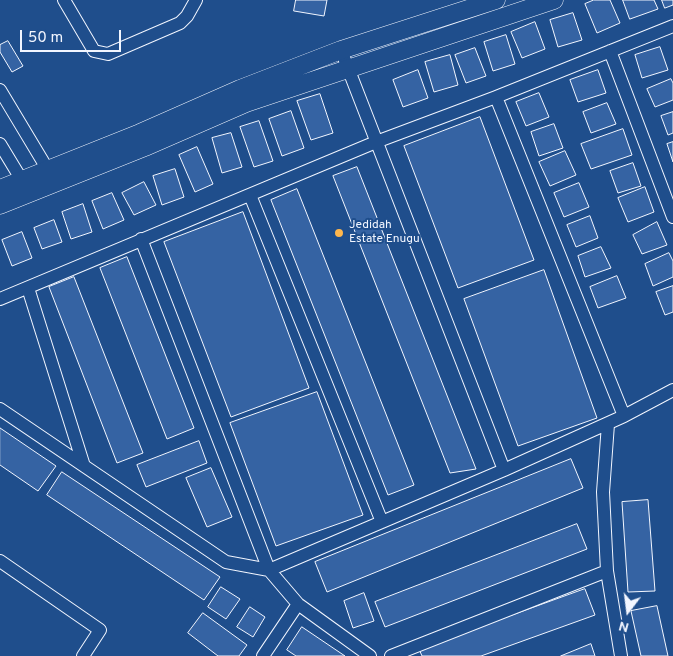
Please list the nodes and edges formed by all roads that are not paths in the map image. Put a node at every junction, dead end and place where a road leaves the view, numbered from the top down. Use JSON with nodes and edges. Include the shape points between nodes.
{"nodes":[{"id":1,"x":64,"y":0,"type":"edge"},
{"id":2,"x":196,"y":0,"type":"edge"},
{"id":3,"x":496,"y":0,"type":"edge"},
{"id":4,"x":554,"y":0,"type":"edge"},
{"id":5,"x":673,"y":26,"type":"edge"},
{"id":6,"x":341,"y":50,"type":"junction"},
{"id":7,"x":610,"y":51,"type":"junction"},
{"id":8,"x":347,"y":69,"type":"junction"},
{"id":9,"x":0,"y":90,"type":"edge"},
{"id":10,"x":496,"y":97,"type":"junction"},
{"id":11,"x":5,"y":108,"type":"edge"},
{"id":12,"x":376,"y":142,"type":"junction"},
{"id":13,"x":0,"y":144,"type":"edge"},
{"id":14,"x":52,"y":176,"type":"junction"},
{"id":15,"x":26,"y":187,"type":"junction"},
{"id":16,"x":0,"y":189,"type":"edge"},
{"id":17,"x":250,"y":195,"type":"junction"},
{"id":18,"x":0,"y":205,"type":"edge"},
{"id":19,"x":673,"y":217,"type":"edge"},
{"id":20,"x":141,"y":240,"type":"junction"},
{"id":21,"x":28,"y":288,"type":"junction"},
{"id":22,"x":0,"y":299,"type":"edge"},
{"id":23,"x":673,"y":390,"type":"edge"},
{"id":24,"x":0,"y":409,"type":"edge"},
{"id":25,"x":624,"y":416,"type":"junction"},
{"id":26,"x":608,"y":424,"type":"junction"},
{"id":27,"x":84,"y":466,"type":"junction"},
{"id":28,"x":504,"y":470,"type":"junction"},
{"id":29,"x":382,"y":522,"type":"junction"},
{"id":30,"x":0,"y":562,"type":"edge"},
{"id":31,"x":269,"y":570,"type":"junction"},
{"id":32,"x":607,"y":572,"type":"junction"},
{"id":33,"x":298,"y":604,"type":"junction"},
{"id":34,"x":83,"y":656,"type":"edge"},
{"id":35,"x":262,"y":656,"type":"edge"},
{"id":36,"x":370,"y":656,"type":"edge"},
{"id":37,"x":391,"y":656,"type":"edge"},
{"id":38,"x":621,"y":656,"type":"edge"}],
"edges":[{"from":1,"to":2,"type":"street","via":[[94,51],[108,54],[180,23]]},
{"from":3,"to":6,"type":"street"},
{"from":4,"to":8,"type":"street"},
{"from":5,"to":7,"type":"street"},
{"from":6,"to":8,"type":"street"},
{"from":6,"to":14,"type":"street","via":[[240,89]]},
{"from":7,"to":10,"type":"street"},
{"from":7,"to":19,"type":"street"},
{"from":8,"to":12,"type":"street"},
{"from":8,"to":14,"type":"street","via":[[246,103],[145,147]]},
{"from":9,"to":11,"type":"street"},
{"from":10,"to":12,"type":"street"},
{"from":10,"to":25,"type":"street"},
{"from":11,"to":14,"type":"street"},
{"from":12,"to":17,"type":"street"},
{"from":12,"to":28,"type":"street"},
{"from":13,"to":15,"type":"street"},
{"from":14,"to":15,"type":"street"},
{"from":15,"to":16,"type":"street"},
{"from":15,"to":18,"type":"street"},
{"from":17,"to":20,"type":"street"},
{"from":17,"to":29,"type":"street"},
{"from":20,"to":21,"type":"street"},
{"from":20,"to":31,"type":"street"},
{"from":21,"to":22,"type":"street"},
{"from":21,"to":27,"type":"street"},
{"from":23,"to":25,"type":"street"},
{"from":24,"to":27,"type":"street"},
{"from":25,"to":26,"type":"street"},
{"from":26,"to":28,"type":"street"},
{"from":26,"to":32,"type":"street","via":[[603,492]]},
{"from":27,"to":31,"type":"street","via":[[226,562]]},
{"from":28,"to":29,"type":"street"},
{"from":29,"to":31,"type":"street"},
{"from":30,"to":34,"type":"street","via":[[100,630]]},
{"from":31,"to":33,"type":"street"},
{"from":32,"to":37,"type":"street"},
{"from":32,"to":38,"type":"street"},
{"from":33,"to":35,"type":"street"},
{"from":33,"to":36,"type":"street"}]}
